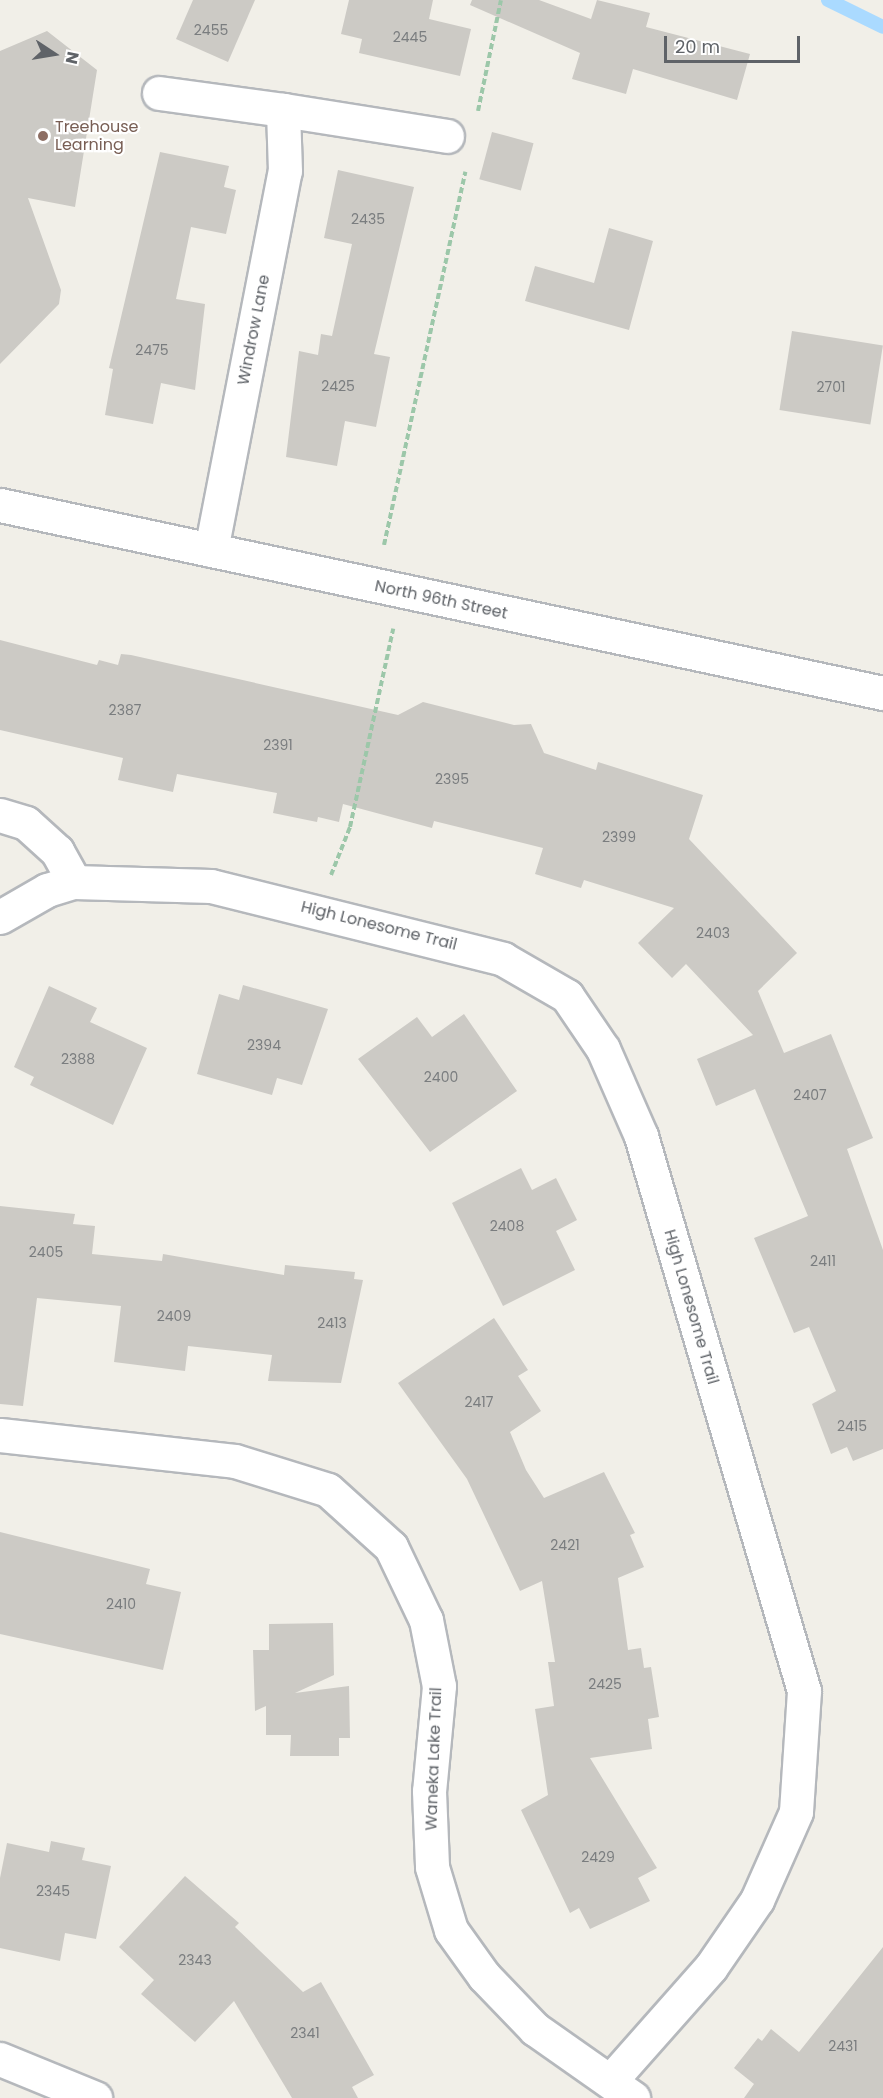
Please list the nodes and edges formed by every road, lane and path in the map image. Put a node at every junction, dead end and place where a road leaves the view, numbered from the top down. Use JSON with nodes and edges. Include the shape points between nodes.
{"nodes":[{"id":1,"x":501,"y":0,"type":"edge"},
{"id":2,"x":159,"y":93,"type":"dead end"},
{"id":3,"x":283,"y":110,"type":"junction"},
{"id":4,"x":477,"y":117,"type":"dead end"},
{"id":5,"x":447,"y":136,"type":"dead end"},
{"id":6,"x":467,"y":162,"type":"dead end"},
{"id":7,"x":0,"y":505,"type":"edge"},
{"id":8,"x":211,"y":550,"type":"junction"},
{"id":9,"x":383,"y":550,"type":"dead end"},
{"id":10,"x":394,"y":621,"type":"dead end"},
{"id":11,"x":883,"y":693,"type":"edge"},
{"id":12,"x":0,"y":815,"type":"edge"},
{"id":13,"x":331,"y":878,"type":"dead end"},
{"id":14,"x":74,"y":882,"type":"junction"},
{"id":15,"x":0,"y":917,"type":"edge"},
{"id":16,"x":0,"y":1435,"type":"edge"},
{"id":17,"x":0,"y":2059,"type":"edge"},
{"id":18,"x":622,"y":2089,"type":"edge"},
{"id":19,"x":94,"y":2098,"type":"edge"}],
"edges":[{"from":1,"to":4,"type":"path"},
{"from":2,"to":3,"type":"street"},
{"from":3,"to":5,"type":"street"},
{"from":3,"to":8,"type":"street","name":"Windrow Lane","via":[[285,171]]},
{"from":6,"to":9,"type":"path"},
{"from":7,"to":8,"type":"street","name":"North 96th Street"},
{"from":8,"to":11,"type":"street","name":"North 96th Street"},
{"from":10,"to":13,"type":"path","via":[[350,827]]},
{"from":12,"to":14,"type":"street","via":[[26,824],[57,851]]},
{"from":14,"to":15,"type":"street","name":"High Lonesome Trail","via":[[47,890]]},
{"from":14,"to":18,"type":"street","name":"High Lonesome Trail","via":[[211,886],[503,959],[567,996],[603,1049],[641,1136],[804,1691],[796,1812],[757,1900]]},
{"from":16,"to":18,"type":"street","name":"Waneka Lake Trail","via":[[235,1461],[328,1491],[391,1547],[426,1620],[439,1686],[429,1791],[432,1867],[452,1930],[484,1976],[535,2029]]},
{"from":17,"to":19,"type":"street"}]}
